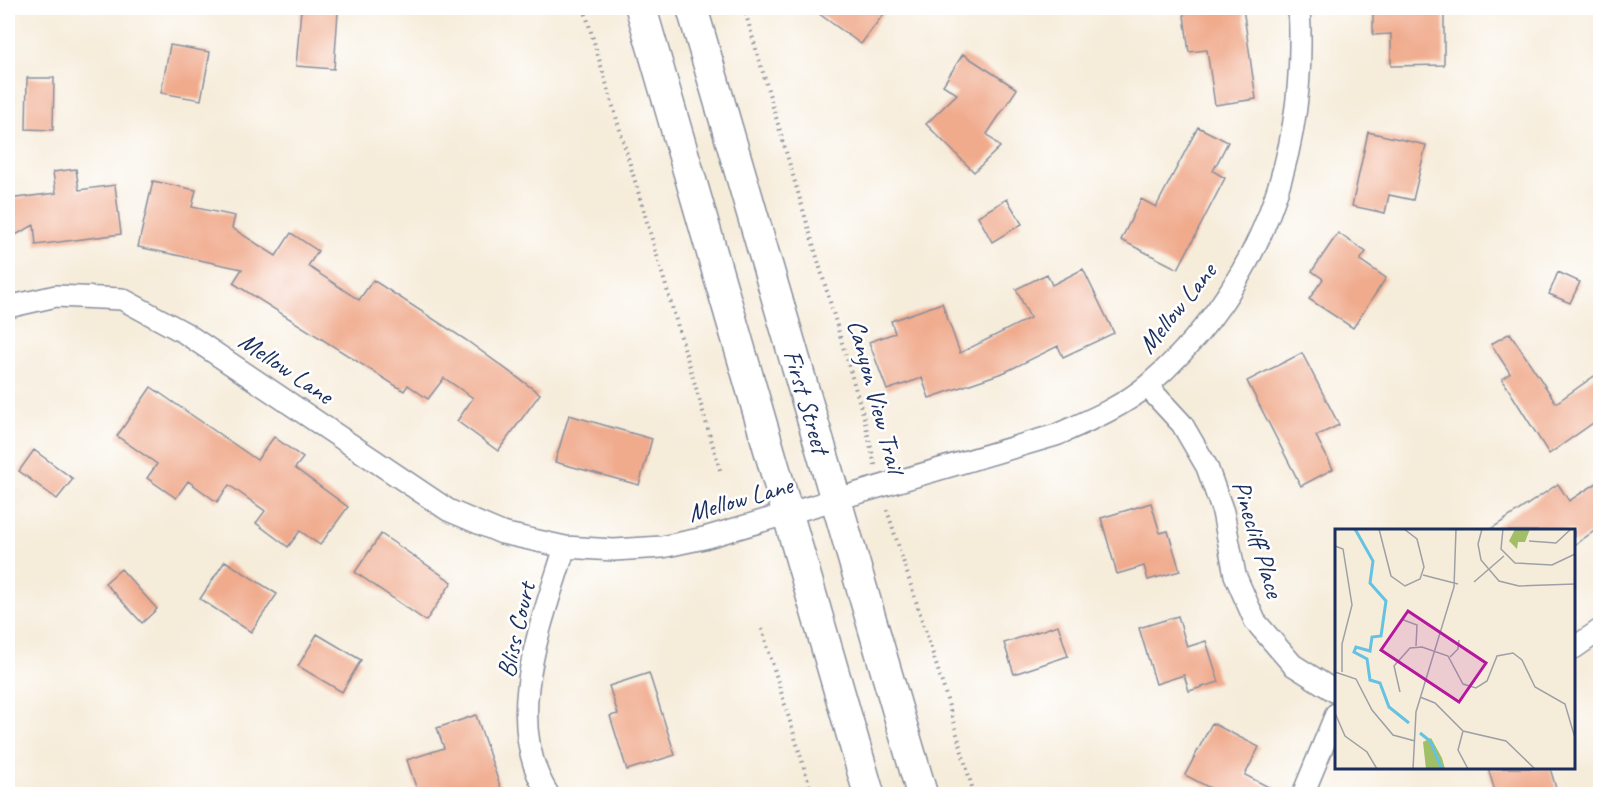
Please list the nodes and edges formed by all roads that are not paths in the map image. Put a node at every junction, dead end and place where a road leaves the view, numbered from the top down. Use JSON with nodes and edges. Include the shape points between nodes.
{"nodes":[{"id":1,"x":640,"y":8,"type":"edge"},
{"id":2,"x":692,"y":8,"type":"edge"},
{"id":3,"x":1299,"y":8,"type":"edge"},
{"id":4,"x":8,"y":307,"type":"edge"},
{"id":5,"x":1147,"y":386,"type":"junction"},
{"id":6,"x":836,"y":500,"type":"junction"},
{"id":7,"x":787,"y":514,"type":"junction"},
{"id":8,"x":565,"y":547,"type":"junction"},
{"id":9,"x":1600,"y":630,"type":"edge"},
{"id":10,"x":1575,"y":647,"type":"edge"},
{"id":11,"x":1335,"y":691,"type":"edge"},
{"id":12,"x":1335,"y":716,"type":"edge"},
{"id":13,"x":548,"y":795,"type":"edge"},
{"id":14,"x":869,"y":795,"type":"edge"},
{"id":15,"x":922,"y":795,"type":"edge"},
{"id":16,"x":1303,"y":795,"type":"edge"}],
"edges":[{"from":1,"to":7,"type":"main road","name":"First Street"},
{"from":2,"to":6,"type":"main road","name":"First Street"},
{"from":3,"to":5,"type":"street","name":"Mellow Lane","via":[[1302,74],[1294,131],[1280,186],[1256,245],[1226,297],[1191,342]]},
{"from":4,"to":8,"type":"street","name":"Mellow Lane","via":[[56,296],[122,299],[185,333],[448,510],[502,533]]},
{"from":5,"to":6,"type":"street","name":"Mellow Lane","via":[[1100,416],[1056,435]]},
{"from":5,"to":11,"type":"street","name":"Pinecliff Place","via":[[1182,424],[1207,467],[1223,512],[1235,575],[1255,621],[1293,665]]},
{"from":6,"to":7,"type":"street","name":"Mellow Lane"},
{"from":6,"to":15,"type":"main road","name":"First Street"},
{"from":7,"to":8,"type":"street","name":"Mellow Lane","via":[[662,547]]},
{"from":7,"to":14,"type":"main road","name":"First Street"},
{"from":8,"to":13,"type":"street","name":"Bliss Court","via":[[532,658],[528,697],[529,735],[538,778]]},
{"from":9,"to":10,"type":"street"},
{"from":12,"to":16,"type":"street"}]}
